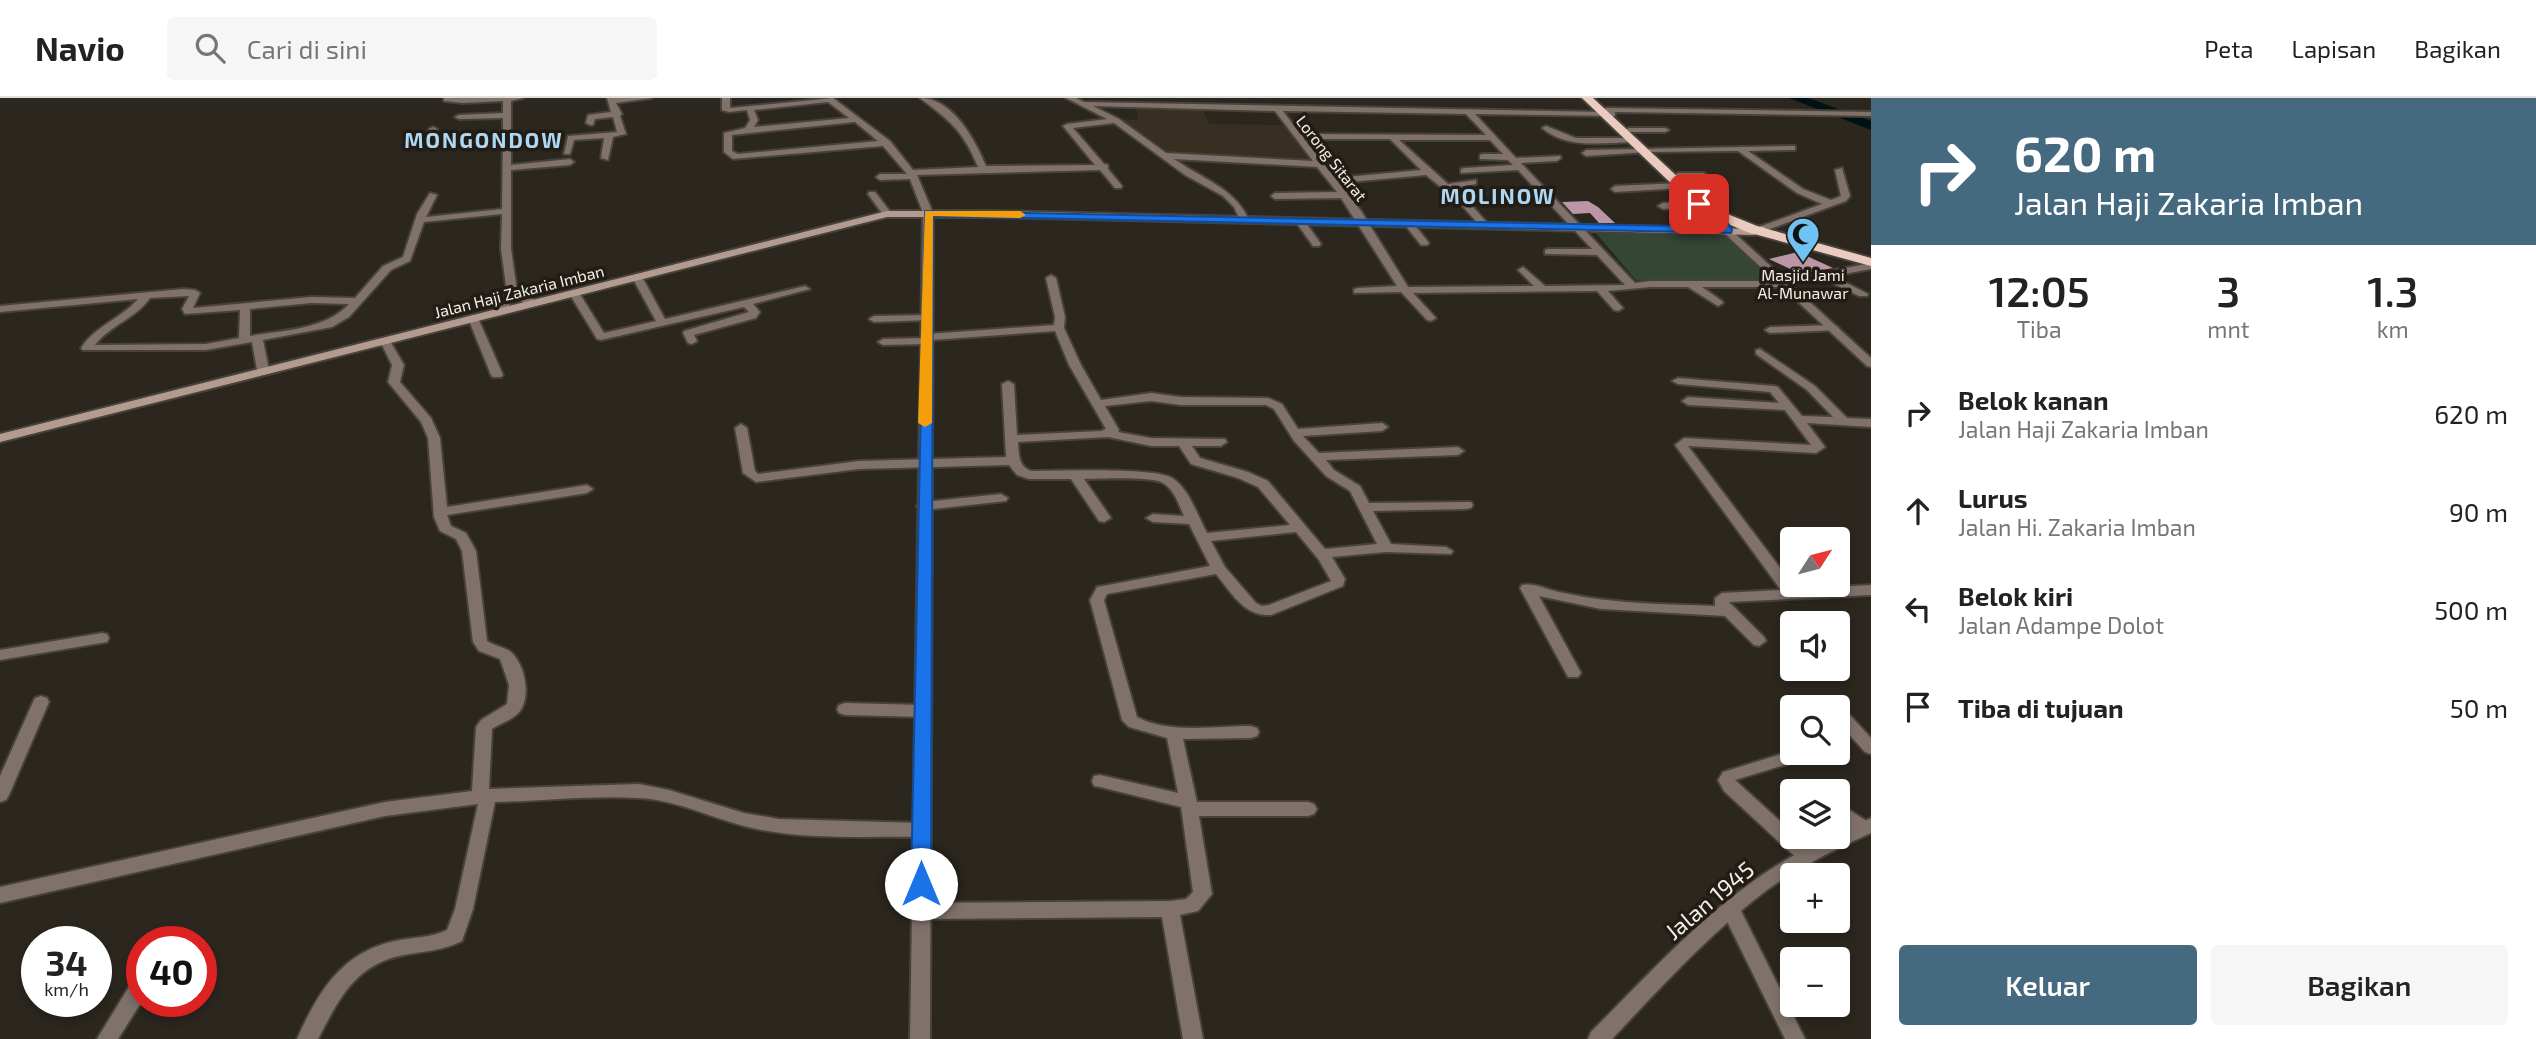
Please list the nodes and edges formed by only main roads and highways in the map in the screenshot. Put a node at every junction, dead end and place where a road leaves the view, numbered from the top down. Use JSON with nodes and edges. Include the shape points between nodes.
{"nodes":[{"id":1,"x":1587,"y":98,"type":"edge"},
{"id":2,"x":1595,"y":98,"type":"edge"},
{"id":3,"x":1608,"y":112,"type":"junction"},
{"id":4,"x":1760,"y":230,"type":"junction"},
{"id":5,"x":1871,"y":262,"type":"edge"},
{"id":6,"x":0,"y":438,"type":"edge"}],
"edges":[{"from":1,"to":3,"type":"highway"},
{"from":2,"to":3,"type":"highway"},
{"from":3,"to":4,"type":"highway","via":[[1711,211]]},
{"from":4,"to":5,"type":"highway"},
{"from":4,"to":6,"type":"main road","name":"Jalan Haji Zakaria Imban","via":[[887,214]]}]}
